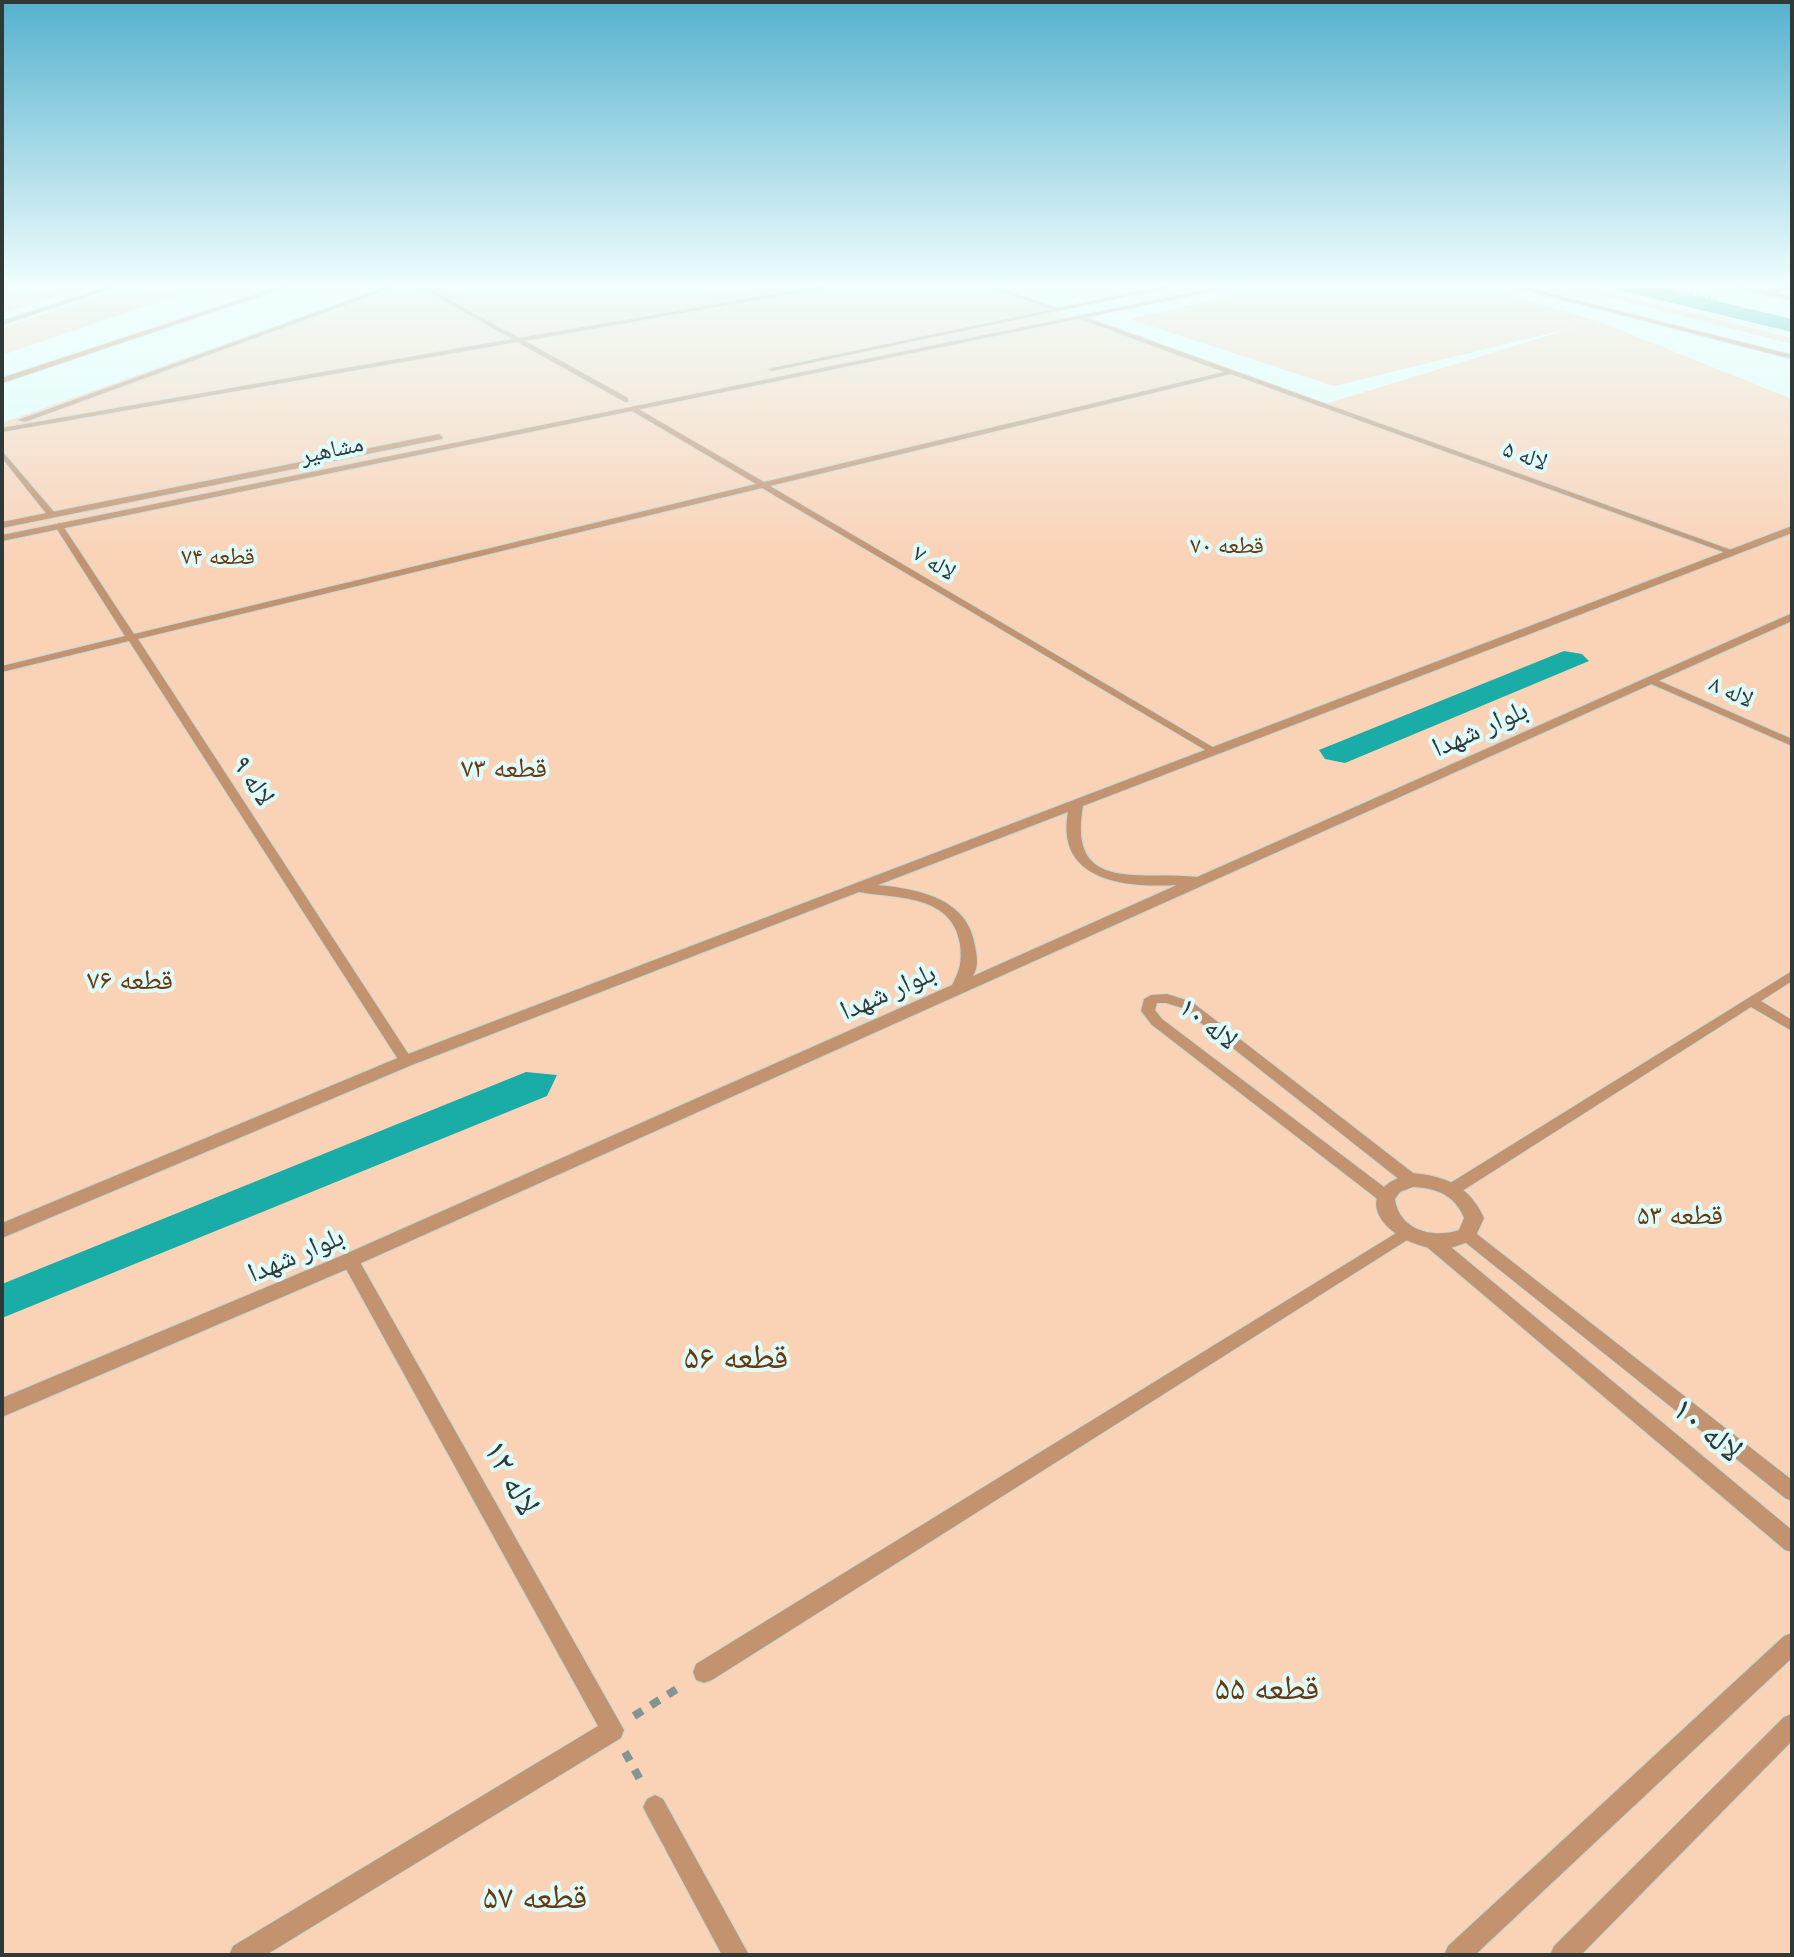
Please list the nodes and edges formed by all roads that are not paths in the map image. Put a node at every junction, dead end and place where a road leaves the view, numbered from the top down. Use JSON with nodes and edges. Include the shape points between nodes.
{"nodes":[{"id":1,"x":144,"y":377,"type":"edge"},
{"id":2,"x":306,"y":377,"type":"edge"},
{"id":3,"x":584,"y":377,"type":"edge"},
{"id":4,"x":732,"y":377,"type":"edge"},
{"id":5,"x":788,"y":377,"type":"edge"},
{"id":6,"x":1209,"y":377,"type":"edge"},
{"id":7,"x":1246,"y":377,"type":"edge"},
{"id":8,"x":625,"y":400,"type":"junction"},
{"id":9,"x":635,"y":409,"type":"junction"},
{"id":10,"x":2,"y":429,"type":"edge"},
{"id":11,"x":2,"y":453,"type":"edge"},
{"id":12,"x":763,"y":485,"type":"junction"},
{"id":13,"x":52,"y":515,"type":"junction"},
{"id":14,"x":2,"y":525,"type":"edge"},
{"id":15,"x":59,"y":526,"type":"junction"},
{"id":16,"x":1792,"y":529,"type":"edge"},
{"id":17,"x":2,"y":538,"type":"edge"},
{"id":18,"x":1732,"y":552,"type":"junction"},
{"id":19,"x":1792,"y":617,"type":"edge"},
{"id":20,"x":132,"y":638,"type":"junction"},
{"id":21,"x":2,"y":669,"type":"edge"},
{"id":22,"x":1653,"y":681,"type":"junction"},
{"id":23,"x":1792,"y":743,"type":"edge"},
{"id":24,"x":1212,"y":751,"type":"junction"},
{"id":25,"x":1077,"y":803,"type":"junction"},
{"id":26,"x":1206,"y":879,"type":"junction"},
{"id":27,"x":856,"y":888,"type":"junction"},
{"id":28,"x":1792,"y":975,"type":"edge"},
{"id":29,"x":957,"y":990,"type":"junction"},
{"id":30,"x":1751,"y":1001,"type":"junction"},
{"id":31,"x":1792,"y":1026,"type":"edge"},
{"id":32,"x":406,"y":1061,"type":"junction"},
{"id":33,"x":1411,"y":1180,"type":"junction"},
{"id":34,"x":1453,"y":1189,"type":"junction"},
{"id":35,"x":1386,"y":1197,"type":"junction"},
{"id":36,"x":2,"y":1231,"type":"edge"},
{"id":37,"x":1406,"y":1233,"type":"junction"},
{"id":38,"x":1467,"y":1235,"type":"junction"},
{"id":39,"x":1434,"y":1243,"type":"junction"},
{"id":40,"x":350,"y":1260,"type":"junction"},
{"id":41,"x":2,"y":1408,"type":"edge"},
{"id":42,"x":1792,"y":1492,"type":"edge"},
{"id":43,"x":1792,"y":1543,"type":"edge"},
{"id":44,"x":1792,"y":1643,"type":"edge"},
{"id":45,"x":704,"y":1672,"type":"road end"},
{"id":46,"x":1792,"y":1725,"type":"edge"},
{"id":47,"x":655,"y":1807,"type":"road end"},
{"id":48,"x":242,"y":1955,"type":"edge"},
{"id":49,"x":736,"y":1955,"type":"edge"},
{"id":50,"x":1457,"y":1955,"type":"edge"},
{"id":51,"x":1563,"y":1955,"type":"edge"}],
"edges":[{"from":1,"to":10,"type":"lane"},
{"from":2,"to":10,"type":"lane"},
{"from":3,"to":8,"type":"lane"},
{"from":4,"to":8,"type":"street","name":"مشاهیر"},
{"from":5,"to":9,"type":"street","name":"مشاهیر"},
{"from":6,"to":12,"type":"lane"},
{"from":7,"to":18,"type":"lane","name":"لاله ۵"},
{"from":8,"to":13,"type":"street","name":"مشاهیر"},
{"from":9,"to":12,"type":"lane","name":"لاله ۷"},
{"from":9,"to":15,"type":"street","name":"مشاهیر"},
{"from":11,"to":13,"type":"lane"},
{"from":12,"to":20,"type":"lane"},
{"from":12,"to":24,"type":"lane","name":"لاله ۷"},
{"from":13,"to":14,"type":"street","name":"مشاهیر"},
{"from":15,"to":17,"type":"street","name":"مشاهیر"},
{"from":15,"to":20,"type":"lane","name":"لاله ۹"},
{"from":16,"to":18,"type":"street"},
{"from":18,"to":24,"type":"street"},
{"from":19,"to":22,"type":"street","name":"بلوار شهدا"},
{"from":20,"to":21,"type":"lane"},
{"from":20,"to":32,"type":"lane","name":"لاله ۹"},
{"from":22,"to":23,"type":"lane","name":"لاله ۸"},
{"from":22,"to":26,"type":"street","name":"بلوار شهدا"},
{"from":24,"to":25,"type":"street"},
{"from":25,"to":26,"type":"street","via":[[1069,837],[1076,855],[1103,872],[1128,881]]},
{"from":25,"to":27,"type":"street"},
{"from":26,"to":29,"type":"street","name":"بلوار شهدا"},
{"from":27,"to":29,"type":"street","via":[[915,895],[944,907],[961,924],[970,967]]},
{"from":27,"to":32,"type":"street"},
{"from":28,"to":30,"type":"lane"},
{"from":29,"to":40,"type":"street","name":"بلوار شهدا"},
{"from":30,"to":31,"type":"lane"},
{"from":30,"to":34,"type":"lane"},
{"from":32,"to":36,"type":"street"},
{"from":33,"to":34,"type":"street"},
{"from":33,"to":35,"type":"street","via":[[1394,1186]]},
{"from":33,"to":35,"type":"lane","name":"لاله ۱۰","via":[[1187,1005],[1151,999],[1148,1011],[1157,1022]]},
{"from":34,"to":38,"type":"street","via":[[1471,1207],[1473,1227]]},
{"from":35,"to":37,"type":"street","via":[[1388,1216]]},
{"from":37,"to":39,"type":"street"},
{"from":37,"to":45,"type":"lane"},
{"from":38,"to":39,"type":"street"},
{"from":38,"to":42,"type":"lane","name":"لاله ۱۰"},
{"from":39,"to":43,"type":"lane","name":"لاله ۱۰"},
{"from":40,"to":41,"type":"street","name":"بلوار شهدا"},
{"from":40,"to":48,"type":"lane","name":"لاله ۱۲","via":[[613,1730]]},
{"from":44,"to":50,"type":"lane"},
{"from":46,"to":51,"type":"lane"},
{"from":47,"to":49,"type":"lane"}]}
